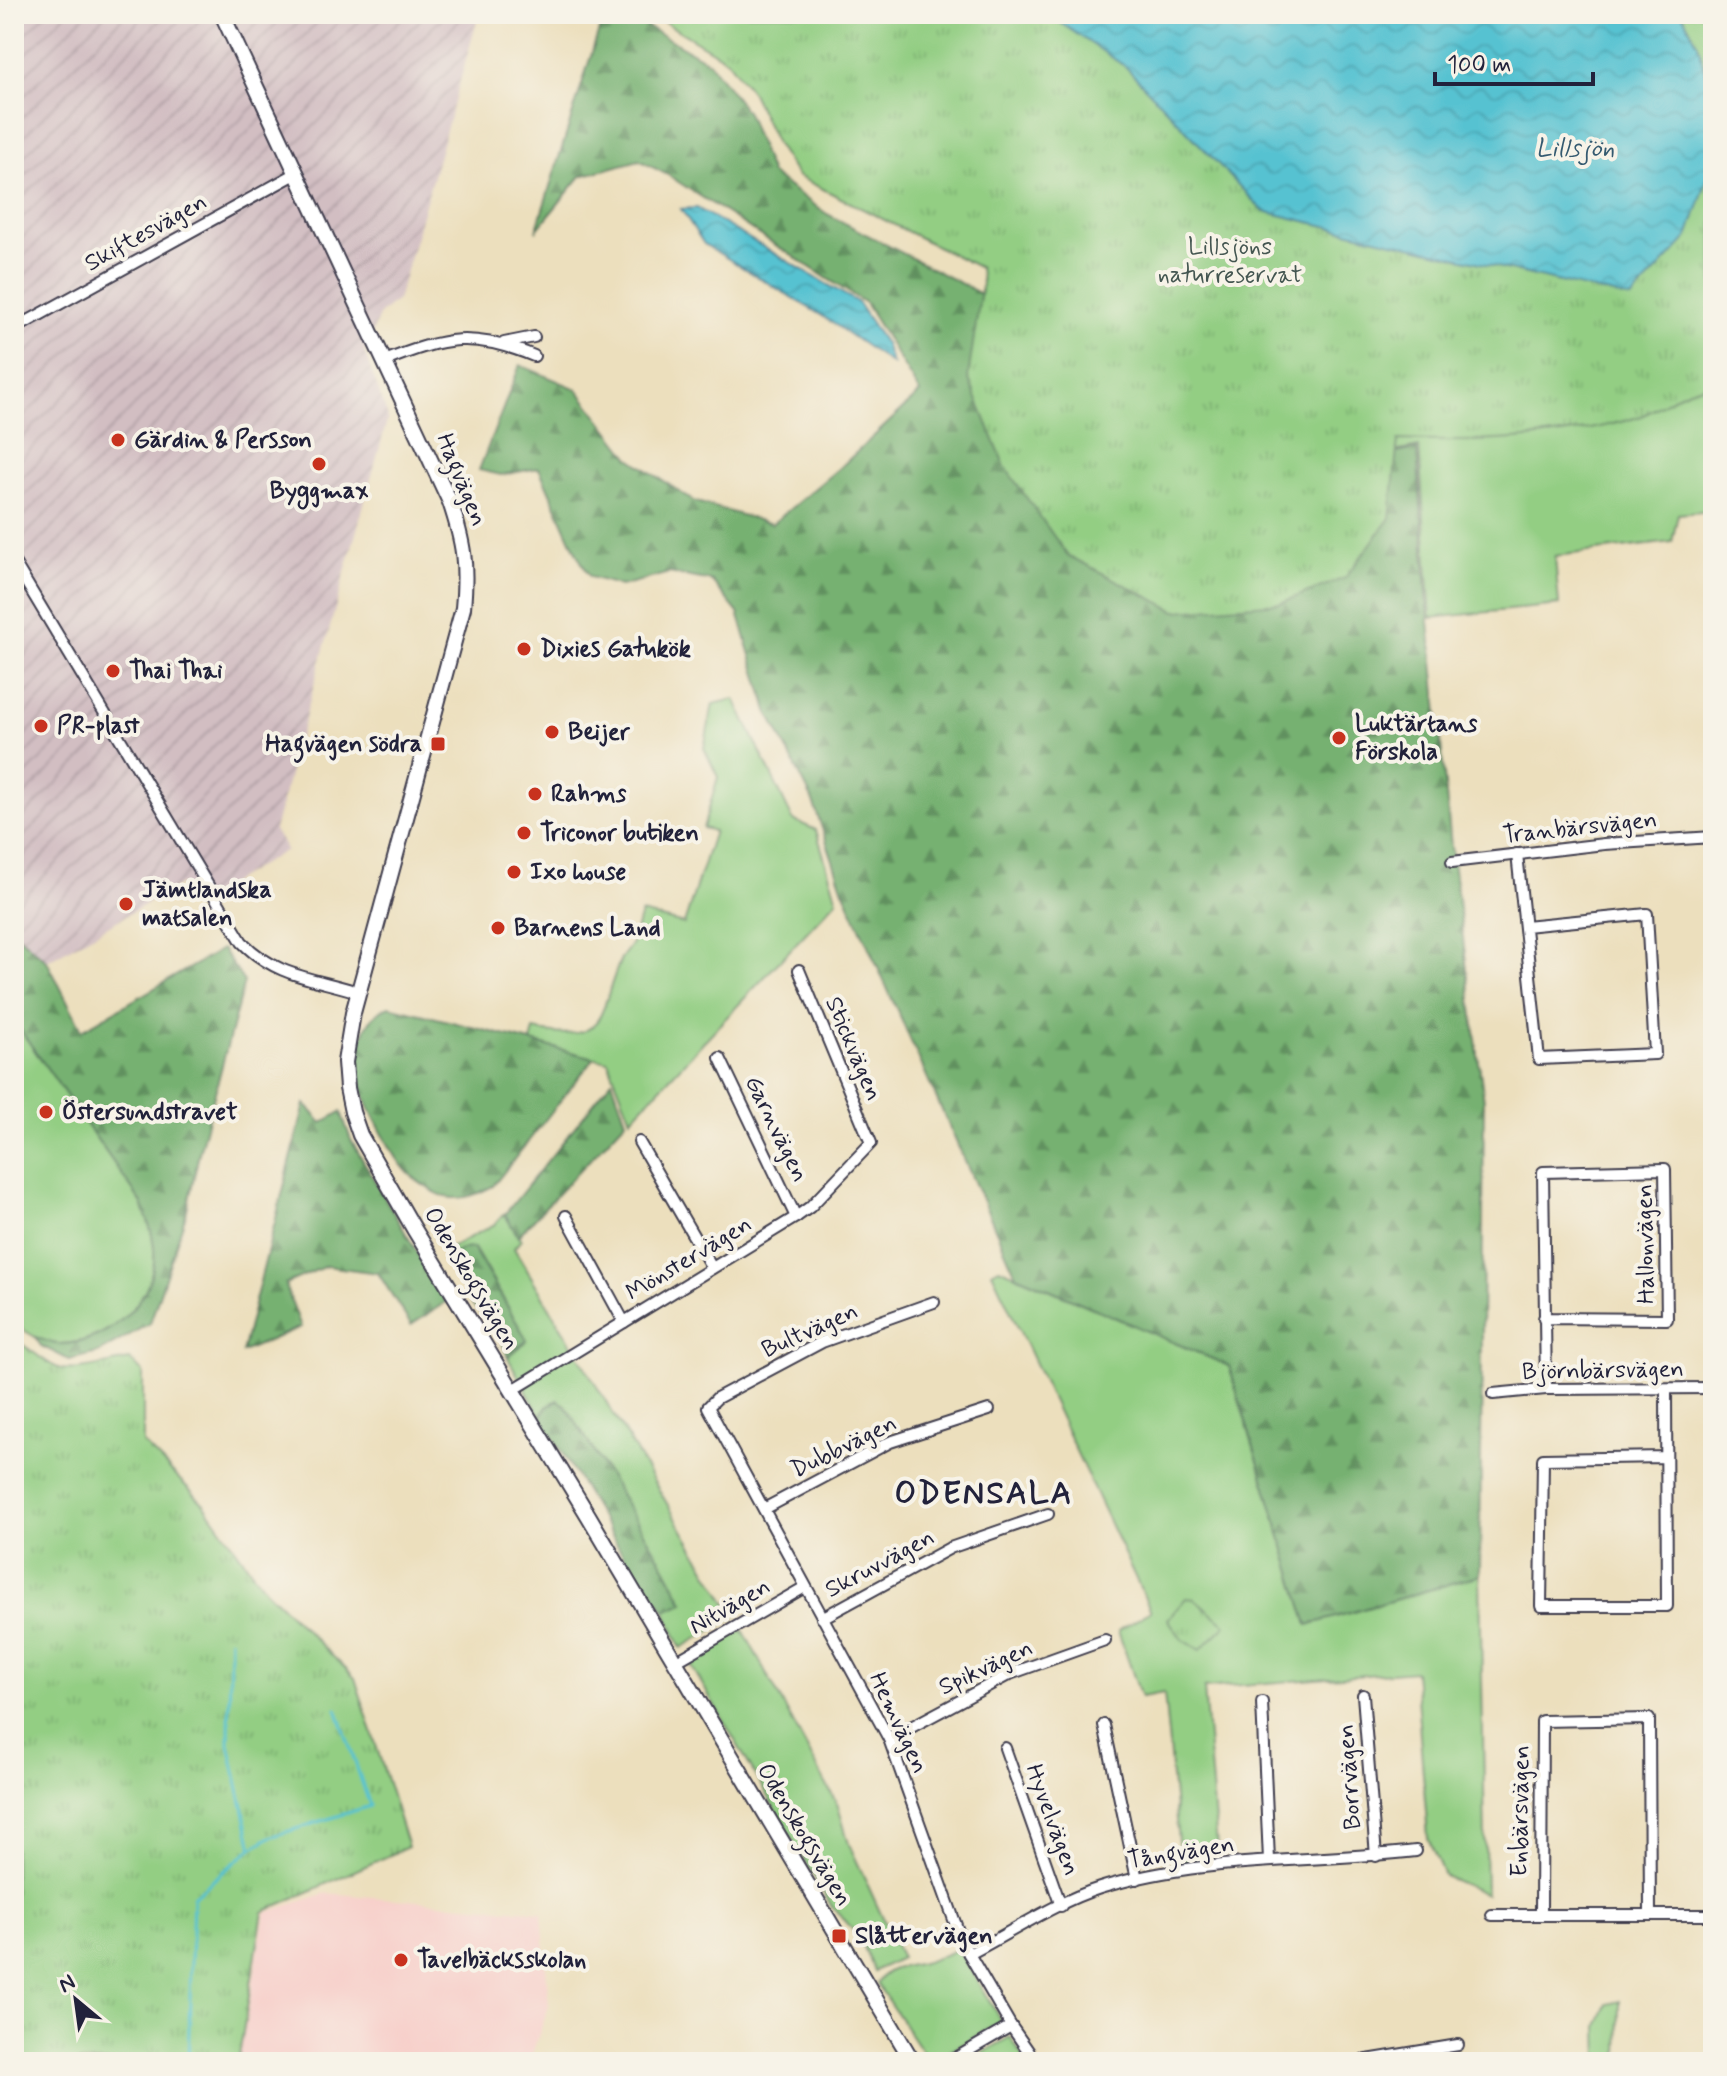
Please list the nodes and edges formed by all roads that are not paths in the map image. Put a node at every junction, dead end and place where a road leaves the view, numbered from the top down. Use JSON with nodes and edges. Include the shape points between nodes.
{"nodes":[{"id":1,"x":222,"y":14,"type":"edge"},
{"id":2,"x":297,"y":173,"type":"junction"},
{"id":3,"x":14,"y":329,"type":"edge"},
{"id":4,"x":534,"y":337,"type":"dead end"},
{"id":5,"x":502,"y":343,"type":"junction"},
{"id":6,"x":534,"y":356,"type":"dead end"},
{"id":7,"x":385,"y":361,"type":"junction"},
{"id":8,"x":14,"y":562,"type":"edge"},
{"id":9,"x":1713,"y":837,"type":"edge"},
{"id":10,"x":1517,"y":854,"type":"junction"},
{"id":11,"x":1452,"y":862,"type":"dead end"},
{"id":12,"x":1525,"y":926,"type":"junction"},
{"id":13,"x":799,"y":970,"type":"dead end"},
{"id":14,"x":358,"y":992,"type":"junction"},
{"id":15,"x":720,"y":1058,"type":"dead end"},
{"id":16,"x":639,"y":1142,"type":"dead end"},
{"id":17,"x":871,"y":1143,"type":"joint"},
{"id":18,"x":566,"y":1216,"type":"dead end"},
{"id":19,"x":796,"y":1217,"type":"junction"},
{"id":20,"x":712,"y":1268,"type":"junction"},
{"id":21,"x":934,"y":1302,"type":"dead end"},
{"id":22,"x":1544,"y":1318,"type":"junction"},
{"id":23,"x":624,"y":1322,"type":"junction"},
{"id":24,"x":1713,"y":1388,"type":"edge"},
{"id":25,"x":1546,"y":1389,"type":"junction"},
{"id":26,"x":513,"y":1390,"type":"junction"},
{"id":27,"x":1666,"y":1390,"type":"junction"},
{"id":28,"x":1493,"y":1394,"type":"dead end"},
{"id":29,"x":708,"y":1407,"type":"joint"},
{"id":30,"x":989,"y":1410,"type":"dead end"},
{"id":31,"x":1666,"y":1457,"type":"junction"},
{"id":32,"x":764,"y":1509,"type":"junction"},
{"id":33,"x":1048,"y":1514,"type":"dead end"},
{"id":34,"x":805,"y":1587,"type":"junction"},
{"id":35,"x":822,"y":1618,"type":"junction"},
{"id":36,"x":1105,"y":1640,"type":"dead end"},
{"id":37,"x":675,"y":1662,"type":"junction"},
{"id":38,"x":1363,"y":1695,"type":"dead end"},
{"id":39,"x":1262,"y":1702,"type":"dead end"},
{"id":40,"x":1104,"y":1725,"type":"dead end"},
{"id":41,"x":889,"y":1739,"type":"junction"},
{"id":42,"x":1005,"y":1748,"type":"dead end"},
{"id":43,"x":1416,"y":1851,"type":"dead end"},
{"id":44,"x":1376,"y":1856,"type":"junction"},
{"id":45,"x":1269,"y":1860,"type":"junction"},
{"id":46,"x":1137,"y":1879,"type":"junction"},
{"id":47,"x":1061,"y":1906,"type":"junction"},
{"id":48,"x":1541,"y":1913,"type":"junction"},
{"id":49,"x":1650,"y":1914,"type":"junction"},
{"id":50,"x":1492,"y":1915,"type":"dead end"},
{"id":51,"x":1713,"y":1915,"type":"edge"},
{"id":52,"x":969,"y":1954,"type":"junction"},
{"id":53,"x":1011,"y":2026,"type":"junction"},
{"id":54,"x":1458,"y":2045,"type":"dead end"},
{"id":55,"x":913,"y":2062,"type":"edge"},
{"id":56,"x":949,"y":2062,"type":"edge"},
{"id":57,"x":1036,"y":2062,"type":"edge"},
{"id":58,"x":1355,"y":2062,"type":"edge"}],
"edges":[{"from":1,"to":2,"type":"street","name":"Hagvägen"},
{"from":2,"to":3,"type":"street","name":"Skiftesvägen"},
{"from":2,"to":7,"type":"street","name":"Hagvägen"},
{"from":4,"to":5,"type":"street"},
{"from":5,"to":6,"type":"street"},
{"from":5,"to":7,"type":"street","via":[[432,342]]},
{"from":7,"to":14,"type":"street","name":"Hagvägen","via":[[450,502],[466,569],[463,608]]},
{"from":8,"to":14,"type":"street","via":[[242,942],[278,970]]},
{"from":9,"to":10,"type":"street","name":"Tranbärsvägen"},
{"from":10,"to":11,"type":"street","name":"Tranbärsvägen"},
{"from":10,"to":12,"type":"street"},
{"from":12,"to":12,"type":"street","via":[[1539,1059],[1655,1054],[1647,914]]},
{"from":13,"to":17,"type":"street","name":"Stickvägen"},
{"from":14,"to":26,"type":"street","name":"Odenskogsvägen","via":[[345,1062],[360,1135]]},
{"from":15,"to":19,"type":"street","name":"Garnvägen"},
{"from":16,"to":20,"type":"street"},
{"from":17,"to":19,"type":"street","name":"Mönstervägen"},
{"from":18,"to":23,"type":"street"},
{"from":19,"to":20,"type":"street","name":"Mönstervägen"},
{"from":20,"to":23,"type":"street","name":"Mönstervägen"},
{"from":21,"to":29,"type":"street","name":"Bultvägen","via":[[822,1342]]},
{"from":22,"to":22,"type":"street","name":"Hallonvägen","via":[[1543,1172],[1665,1169],[1667,1319]]},
{"from":22,"to":25,"type":"street","name":"Hallonvägen"},
{"from":23,"to":26,"type":"street","name":"Mönstervägen"},
{"from":24,"to":27,"type":"street","name":"Björnbärsvägen"},
{"from":25,"to":27,"type":"street","name":"Björnbärsvägen"},
{"from":25,"to":28,"type":"street","name":"Björnbärsvägen"},
{"from":26,"to":37,"type":"street","name":"Odenskogsvägen"},
{"from":27,"to":31,"type":"street"},
{"from":29,"to":32,"type":"street","name":"Hemvägen"},
{"from":30,"to":32,"type":"street","name":"Dubbvägen","via":[[890,1442]]},
{"from":31,"to":31,"type":"street","via":[[1667,1606],[1541,1606],[1543,1459]]},
{"from":32,"to":34,"type":"street","name":"Hemvägen"},
{"from":33,"to":35,"type":"street","name":"Skruvvägen","via":[[950,1548]]},
{"from":34,"to":35,"type":"street","name":"Hemvägen"},
{"from":34,"to":37,"type":"street","name":"Nitvägen"},
{"from":35,"to":41,"type":"street","name":"Hemvägen"},
{"from":36,"to":41,"type":"street","name":"Spikvägen","via":[[1010,1674]]},
{"from":37,"to":55,"type":"street","name":"Odenskogsvägen"},
{"from":38,"to":44,"type":"street","name":"Borrvägen"},
{"from":39,"to":45,"type":"street"},
{"from":40,"to":46,"type":"street"},
{"from":41,"to":52,"type":"street","name":"Hemvägen"},
{"from":42,"to":47,"type":"street","name":"Hyvelvägen"},
{"from":43,"to":44,"type":"street","name":"Tångvägen"},
{"from":44,"to":45,"type":"street","name":"Tångvägen"},
{"from":45,"to":46,"type":"street","name":"Tångvägen"},
{"from":46,"to":47,"type":"street","name":"Tångvägen"},
{"from":47,"to":52,"type":"street","name":"Tångvägen"},
{"from":48,"to":49,"type":"street"},
{"from":48,"to":49,"type":"street","name":"Enbärsvägen","via":[[1542,1721],[1649,1719]]},
{"from":48,"to":50,"type":"street"},
{"from":49,"to":51,"type":"street"},
{"from":52,"to":53,"type":"street","name":"Hemvägen"},
{"from":53,"to":56,"type":"street"},
{"from":53,"to":57,"type":"street","name":"Hemvägen"},
{"from":54,"to":58,"type":"street"}]}
